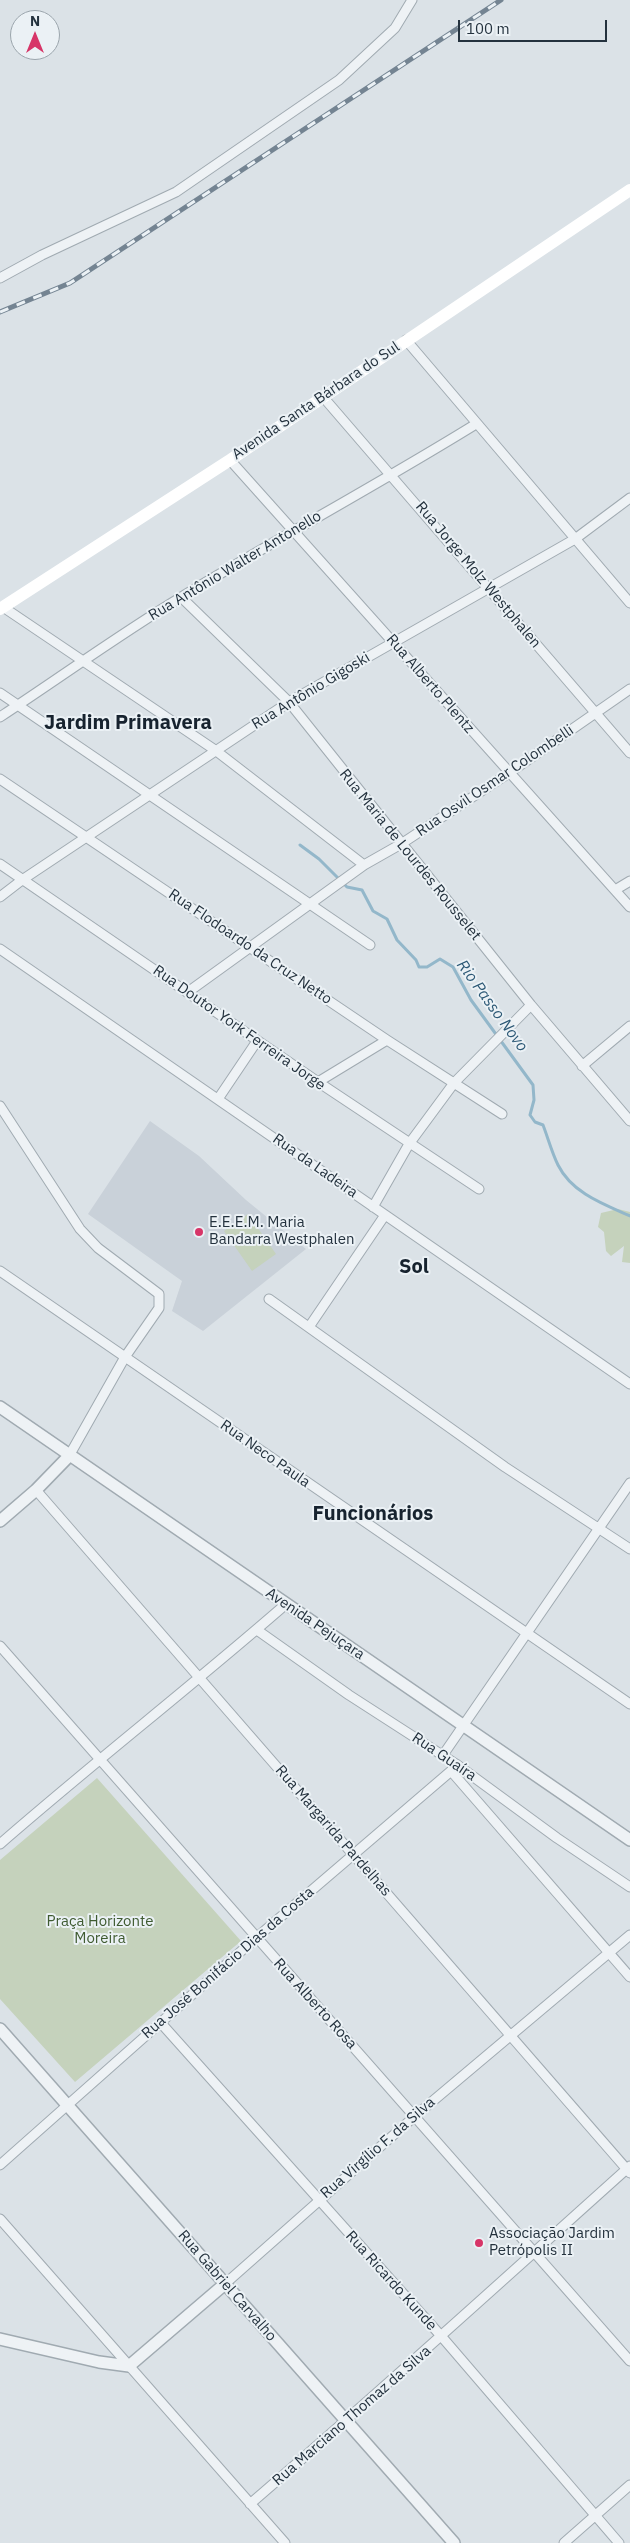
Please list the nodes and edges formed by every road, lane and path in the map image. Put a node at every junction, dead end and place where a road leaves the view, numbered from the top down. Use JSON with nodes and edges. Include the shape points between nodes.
{"nodes":[{"id":1,"x":412,"y":0,"type":"edge"},
{"id":2,"x":630,"y":190,"type":"edge"},
{"id":3,"x":0,"y":278,"type":"edge"},
{"id":4,"x":406,"y":340,"type":"junction"},
{"id":5,"x":324,"y":398,"type":"junction"},
{"id":6,"x":476,"y":424,"type":"junction"},
{"id":7,"x":230,"y":460,"type":"junction"},
{"id":8,"x":393,"y":475,"type":"junction"},
{"id":9,"x":630,"y":498,"type":"edge"},
{"id":10,"x":292,"y":531,"type":"junction"},
{"id":11,"x":575,"y":539,"type":"junction"},
{"id":12,"x":488,"y":587,"type":"junction"},
{"id":13,"x":181,"y":597,"type":"junction"},
{"id":14,"x":630,"y":603,"type":"edge"},
{"id":15,"x":1,"y":608,"type":"edge"},
{"id":16,"x":394,"y":642,"type":"junction"},
{"id":17,"x":81,"y":660,"type":"junction"},
{"id":18,"x":630,"y":689,"type":"edge"},
{"id":19,"x":0,"y":693,"type":"edge"},
{"id":20,"x":289,"y":702,"type":"junction"},
{"id":21,"x":18,"y":705,"type":"junction"},
{"id":22,"x":596,"y":713,"type":"junction"},
{"id":23,"x":0,"y":717,"type":"edge"},
{"id":24,"x":215,"y":750,"type":"junction"},
{"id":25,"x":630,"y":753,"type":"edge"},
{"id":26,"x":508,"y":773,"type":"junction"},
{"id":27,"x":0,"y":778,"type":"edge"},
{"id":28,"x":152,"y":794,"type":"junction"},
{"id":29,"x":86,"y":838,"type":"junction"},
{"id":30,"x":401,"y":844,"type":"junction"},
{"id":31,"x":0,"y":864,"type":"edge"},
{"id":32,"x":364,"y":865,"type":"junction"},
{"id":33,"x":22,"y":880,"type":"junction"},
{"id":34,"x":630,"y":881,"type":"edge"},
{"id":35,"x":615,"y":890,"type":"junction"},
{"id":36,"x":0,"y":897,"type":"edge"},
{"id":37,"x":312,"y":904,"type":"junction"},
{"id":38,"x":630,"y":907,"type":"edge"},
{"id":39,"x":370,"y":944,"type":"dead end"},
{"id":40,"x":250,"y":946,"type":"junction"},
{"id":41,"x":0,"y":949,"type":"edge"},
{"id":42,"x":188,"y":992,"type":"junction"},
{"id":43,"x":531,"y":1005,"type":"junction"},
{"id":44,"x":630,"y":1026,"type":"edge"},
{"id":45,"x":387,"y":1040,"type":"junction"},
{"id":46,"x":257,"y":1041,"type":"junction"},
{"id":47,"x":582,"y":1066,"type":"junction"},
{"id":48,"x":318,"y":1082,"type":"junction"},
{"id":49,"x":454,"y":1083,"type":"junction"},
{"id":50,"x":218,"y":1099,"type":"junction"},
{"id":51,"x":0,"y":1106,"type":"edge"},
{"id":52,"x":502,"y":1114,"type":"dead end"},
{"id":53,"x":630,"y":1121,"type":"edge"},
{"id":54,"x":409,"y":1144,"type":"junction"},
{"id":55,"x":479,"y":1189,"type":"dead end"},
{"id":56,"x":374,"y":1207,"type":"junction"},
{"id":57,"x":385,"y":1215,"type":"junction"},
{"id":58,"x":0,"y":1271,"type":"edge"},
{"id":59,"x":269,"y":1299,"type":"dead end"},
{"id":60,"x":309,"y":1327,"type":"junction"},
{"id":61,"x":125,"y":1358,"type":"junction"},
{"id":62,"x":630,"y":1384,"type":"edge"},
{"id":63,"x":0,"y":1407,"type":"edge"},
{"id":64,"x":70,"y":1456,"type":"junction"},
{"id":65,"x":630,"y":1483,"type":"edge"},
{"id":66,"x":36,"y":1490,"type":"junction"},
{"id":67,"x":0,"y":1522,"type":"edge"},
{"id":68,"x":600,"y":1528,"type":"junction"},
{"id":69,"x":630,"y":1549,"type":"edge"},
{"id":70,"x":286,"y":1604,"type":"junction"},
{"id":71,"x":257,"y":1630,"type":"junction"},
{"id":72,"x":527,"y":1633,"type":"junction"},
{"id":73,"x":0,"y":1646,"type":"edge"},
{"id":74,"x":201,"y":1678,"type":"junction"},
{"id":75,"x":630,"y":1704,"type":"edge"},
{"id":76,"x":463,"y":1726,"type":"junction"},
{"id":77,"x":443,"y":1755,"type":"junction"},
{"id":78,"x":101,"y":1758,"type":"junction"},
{"id":79,"x":454,"y":1767,"type":"junction"},
{"id":80,"x":630,"y":1840,"type":"edge"},
{"id":81,"x":1,"y":1841,"type":"edge"},
{"id":82,"x":354,"y":1854,"type":"junction"},
{"id":83,"x":630,"y":1887,"type":"edge"},
{"id":84,"x":630,"y":1935,"type":"edge"},
{"id":85,"x":256,"y":1938,"type":"junction"},
{"id":86,"x":609,"y":1953,"type":"junction"},
{"id":87,"x":630,"y":1977,"type":"edge"},
{"id":88,"x":160,"y":2022,"type":"junction"},
{"id":89,"x":0,"y":2029,"type":"edge"},
{"id":90,"x":510,"y":2034,"type":"junction"},
{"id":91,"x":67,"y":2106,"type":"junction"},
{"id":92,"x":415,"y":2116,"type":"junction"},
{"id":93,"x":0,"y":2164,"type":"edge"},
{"id":94,"x":629,"y":2169,"type":"edge"},
{"id":95,"x":318,"y":2200,"type":"junction"},
{"id":96,"x":0,"y":2219,"type":"edge"},
{"id":97,"x":532,"y":2252,"type":"junction"},
{"id":98,"x":226,"y":2283,"type":"junction"},
{"id":99,"x":442,"y":2337,"type":"junction"},
{"id":100,"x":0,"y":2339,"type":"edge"},
{"id":101,"x":630,"y":2361,"type":"edge"},
{"id":102,"x":129,"y":2366,"type":"junction"},
{"id":103,"x":345,"y":2422,"type":"junction"},
{"id":104,"x":630,"y":2485,"type":"edge"},
{"id":105,"x":250,"y":2504,"type":"junction"},
{"id":106,"x":596,"y":2516,"type":"junction"},
{"id":107,"x":285,"y":2543,"type":"edge"},
{"id":108,"x":454,"y":2543,"type":"edge"},
{"id":109,"x":564,"y":2543,"type":"edge"},
{"id":110,"x":619,"y":2543,"type":"edge"}],
"edges":[{"from":1,"to":3,"type":"street","via":[[395,28],[339,80],[176,192]]},
{"from":2,"to":4,"type":"main road","name":"Avenida Santa Bárbara do Sul"},
{"from":4,"to":5,"type":"main road","name":"Avenida Santa Bárbara do Sul"},
{"from":4,"to":6,"type":"street"},
{"from":5,"to":7,"type":"main road","name":"Avenida Santa Bárbara do Sul"},
{"from":5,"to":8,"type":"street","name":"Rua Jorge Molz Westphalen"},
{"from":6,"to":8,"type":"street","name":"Rua Antônio Walter Antonello"},
{"from":6,"to":11,"type":"street"},
{"from":7,"to":10,"type":"street","name":"Rua Alberto Plentz"},
{"from":7,"to":15,"type":"main road","name":"Avenida Santa Bárbara do Sul"},
{"from":8,"to":10,"type":"street","name":"Rua Antônio Walter Antonello"},
{"from":8,"to":12,"type":"street","name":"Rua Jorge Molz Westphalen"},
{"from":9,"to":11,"type":"street","name":"Rua Antônio Gigoski"},
{"from":10,"to":13,"type":"street","name":"Rua Antônio Walter Antonello"},
{"from":10,"to":16,"type":"street","name":"Rua Alberto Plentz"},
{"from":11,"to":12,"type":"street","name":"Rua Antônio Gigoski"},
{"from":11,"to":14,"type":"street"},
{"from":12,"to":16,"type":"street","name":"Rua Antônio Gigoski"},
{"from":12,"to":22,"type":"street","name":"Rua Jorge Molz Westphalen"},
{"from":13,"to":17,"type":"street","name":"Rua Antônio Walter Antonello"},
{"from":13,"to":20,"type":"street","name":"Rua Maria de Lourdes Rousselet"},
{"from":15,"to":17,"type":"street"},
{"from":16,"to":20,"type":"street","name":"Rua Antônio Gigoski"},
{"from":16,"to":26,"type":"street","name":"Rua Alberto Plentz"},
{"from":17,"to":21,"type":"street","name":"Rua Antônio Walter Antonello"},
{"from":17,"to":24,"type":"street"},
{"from":18,"to":22,"type":"street","name":"Rua Osvil Osmar Colombelli"},
{"from":19,"to":21,"type":"street"},
{"from":20,"to":24,"type":"street","name":"Rua Antônio Gigoski"},
{"from":20,"to":30,"type":"street","name":"Rua Maria de Lourdes Rousselet"},
{"from":21,"to":23,"type":"street","name":"Rua Antônio Walter Antonello"},
{"from":21,"to":28,"type":"street"},
{"from":22,"to":25,"type":"street","name":"Rua Jorge Molz Westphalen"},
{"from":22,"to":26,"type":"street","name":"Rua Osvil Osmar Colombelli"},
{"from":24,"to":28,"type":"street","name":"Rua Antônio Gigoski"},
{"from":24,"to":32,"type":"street"},
{"from":26,"to":30,"type":"street","name":"Rua Osvil Osmar Colombelli"},
{"from":26,"to":35,"type":"street","name":"Rua Alberto Plentz"},
{"from":27,"to":29,"type":"street","name":"Rua Flodoardo da Cruz Netto"},
{"from":28,"to":29,"type":"street","name":"Rua Antônio Gigoski"},
{"from":28,"to":37,"type":"street"},
{"from":29,"to":33,"type":"street","name":"Rua Antônio Gigoski"},
{"from":29,"to":40,"type":"street","name":"Rua Flodoardo da Cruz Netto"},
{"from":30,"to":32,"type":"street","name":"Rua Osvil Osmar Colombelli"},
{"from":30,"to":43,"type":"street","name":"Rua Maria de Lourdes Rousselet"},
{"from":31,"to":33,"type":"street","name":"Rua Doutor York Ferreira Jorge"},
{"from":32,"to":37,"type":"street","name":"Rua Osvil Osmar Colombelli"},
{"from":33,"to":36,"type":"street","name":"Rua Antônio Gigoski"},
{"from":33,"to":42,"type":"street","name":"Rua Doutor York Ferreira Jorge"},
{"from":34,"to":35,"type":"street"},
{"from":35,"to":38,"type":"street","name":"Rua Alberto Plentz"},
{"from":37,"to":39,"type":"street"},
{"from":37,"to":40,"type":"street","name":"Rua Osvil Osmar Colombelli"},
{"from":40,"to":42,"type":"street","name":"Rua Osvil Osmar Colombelli"},
{"from":40,"to":45,"type":"street","name":"Rua Flodoardo da Cruz Netto"},
{"from":41,"to":50,"type":"street","name":"Rua da Ladeira"},
{"from":42,"to":46,"type":"street","name":"Rua Doutor York Ferreira Jorge"},
{"from":43,"to":47,"type":"street","name":"Rua Maria de Lourdes Rousselet"},
{"from":43,"to":49,"type":"street"},
{"from":44,"to":47,"type":"street"},
{"from":45,"to":48,"type":"street"},
{"from":45,"to":49,"type":"street","name":"Rua Flodoardo da Cruz Netto"},
{"from":46,"to":48,"type":"street","name":"Rua Doutor York Ferreira Jorge"},
{"from":46,"to":50,"type":"street"},
{"from":47,"to":53,"type":"street","name":"Rua Maria de Lourdes Rousselet"},
{"from":48,"to":54,"type":"street","name":"Rua Doutor York Ferreira Jorge"},
{"from":49,"to":52,"type":"street","name":"Rua Flodoardo da Cruz Netto"},
{"from":49,"to":54,"type":"street"},
{"from":50,"to":56,"type":"street","name":"Rua da Ladeira"},
{"from":51,"to":61,"type":"street","via":[[80,1229],[98,1248],[159,1294],[159,1308]]},
{"from":54,"to":55,"type":"street","name":"Rua Doutor York Ferreira Jorge"},
{"from":54,"to":56,"type":"street"},
{"from":56,"to":57,"type":"street","name":"Rua da Ladeira"},
{"from":57,"to":60,"type":"street"},
{"from":57,"to":62,"type":"street","name":"Rua da Ladeira"},
{"from":58,"to":61,"type":"street","name":"Rua Neco Paula"},
{"from":59,"to":60,"type":"street"},
{"from":60,"to":68,"type":"street","via":[[505,1467]]},
{"from":61,"to":64,"type":"street"},
{"from":61,"to":72,"type":"street","name":"Rua Neco Paula"},
{"from":63,"to":64,"type":"street","name":"Avenida Pejuçara"},
{"from":64,"to":66,"type":"street"},
{"from":64,"to":70,"type":"street","name":"Avenida Pejuçara"},
{"from":65,"to":68,"type":"street"},
{"from":66,"to":67,"type":"street"},
{"from":66,"to":74,"type":"street","name":"Rua Margarida Pardelhas"},
{"from":68,"to":69,"type":"street"},
{"from":68,"to":72,"type":"street"},
{"from":70,"to":71,"type":"street"},
{"from":70,"to":76,"type":"street","name":"Avenida Pejuçara"},
{"from":71,"to":74,"type":"street"},
{"from":71,"to":77,"type":"street","name":"Rua Guaíra","via":[[348,1695]]},
{"from":72,"to":75,"type":"street","name":"Rua Neco Paula"},
{"from":72,"to":76,"type":"street"},
{"from":73,"to":78,"type":"street","name":"Rua Alberto Rosa"},
{"from":74,"to":78,"type":"street"},
{"from":74,"to":82,"type":"street","name":"Rua Margarida Pardelhas"},
{"from":76,"to":77,"type":"street"},
{"from":76,"to":80,"type":"street","name":"Avenida Pejuçara"},
{"from":77,"to":79,"type":"street","name":"Rua Guaíra"},
{"from":78,"to":81,"type":"street"},
{"from":78,"to":85,"type":"street","name":"Rua Alberto Rosa"},
{"from":79,"to":82,"type":"street","name":"Rua José Bonifácio Dias da Costa"},
{"from":79,"to":83,"type":"street","name":"Rua Guaíra"},
{"from":79,"to":86,"type":"street"},
{"from":82,"to":85,"type":"street","name":"Rua José Bonifácio Dias da Costa"},
{"from":82,"to":90,"type":"street","name":"Rua Margarida Pardelhas"},
{"from":84,"to":86,"type":"street","name":"Rua Virgílio F. da Silva"},
{"from":85,"to":88,"type":"street","name":"Rua José Bonifácio Dias da Costa"},
{"from":85,"to":92,"type":"street","name":"Rua Alberto Rosa"},
{"from":86,"to":87,"type":"street"},
{"from":86,"to":90,"type":"street","name":"Rua Virgílio F. da Silva"},
{"from":88,"to":91,"type":"street","name":"Rua José Bonifácio Dias da Costa"},
{"from":88,"to":95,"type":"street","name":"Rua Ricardo Kunde"},
{"from":89,"to":91,"type":"street","name":"Rua Gabriel Carvalho"},
{"from":90,"to":92,"type":"street","name":"Rua Virgílio F. da Silva"},
{"from":90,"to":94,"type":"street","name":"Rua Margarida Pardelhas"},
{"from":91,"to":93,"type":"street","name":"Rua José Bonifácio Dias da Costa"},
{"from":91,"to":98,"type":"street","name":"Rua Gabriel Carvalho"},
{"from":92,"to":95,"type":"street","name":"Rua Virgílio F. da Silva"},
{"from":92,"to":97,"type":"street","name":"Rua Alberto Rosa"},
{"from":94,"to":97,"type":"street","name":"Rua Marciano Thomaz da Silva"},
{"from":95,"to":98,"type":"street","name":"Rua Virgílio F. da Silva"},
{"from":95,"to":99,"type":"street","name":"Rua Ricardo Kunde"},
{"from":96,"to":102,"type":"street"},
{"from":97,"to":99,"type":"street","name":"Rua Marciano Thomaz da Silva"},
{"from":97,"to":101,"type":"street","name":"Rua Alberto Rosa"},
{"from":98,"to":102,"type":"street","name":"Rua Virgílio F. da Silva"},
{"from":98,"to":103,"type":"street","name":"Rua Gabriel Carvalho"},
{"from":99,"to":103,"type":"street","name":"Rua Marciano Thomaz da Silva"},
{"from":99,"to":106,"type":"street","name":"Rua Ricardo Kunde"},
{"from":100,"to":102,"type":"street"},
{"from":102,"to":105,"type":"street"},
{"from":103,"to":105,"type":"street","name":"Rua Marciano Thomaz da Silva"},
{"from":103,"to":108,"type":"street","name":"Rua Gabriel Carvalho"},
{"from":104,"to":106,"type":"street"},
{"from":105,"to":107,"type":"street"},
{"from":106,"to":109,"type":"street"},
{"from":106,"to":110,"type":"street","name":"Rua Ricardo Kunde"}]}
